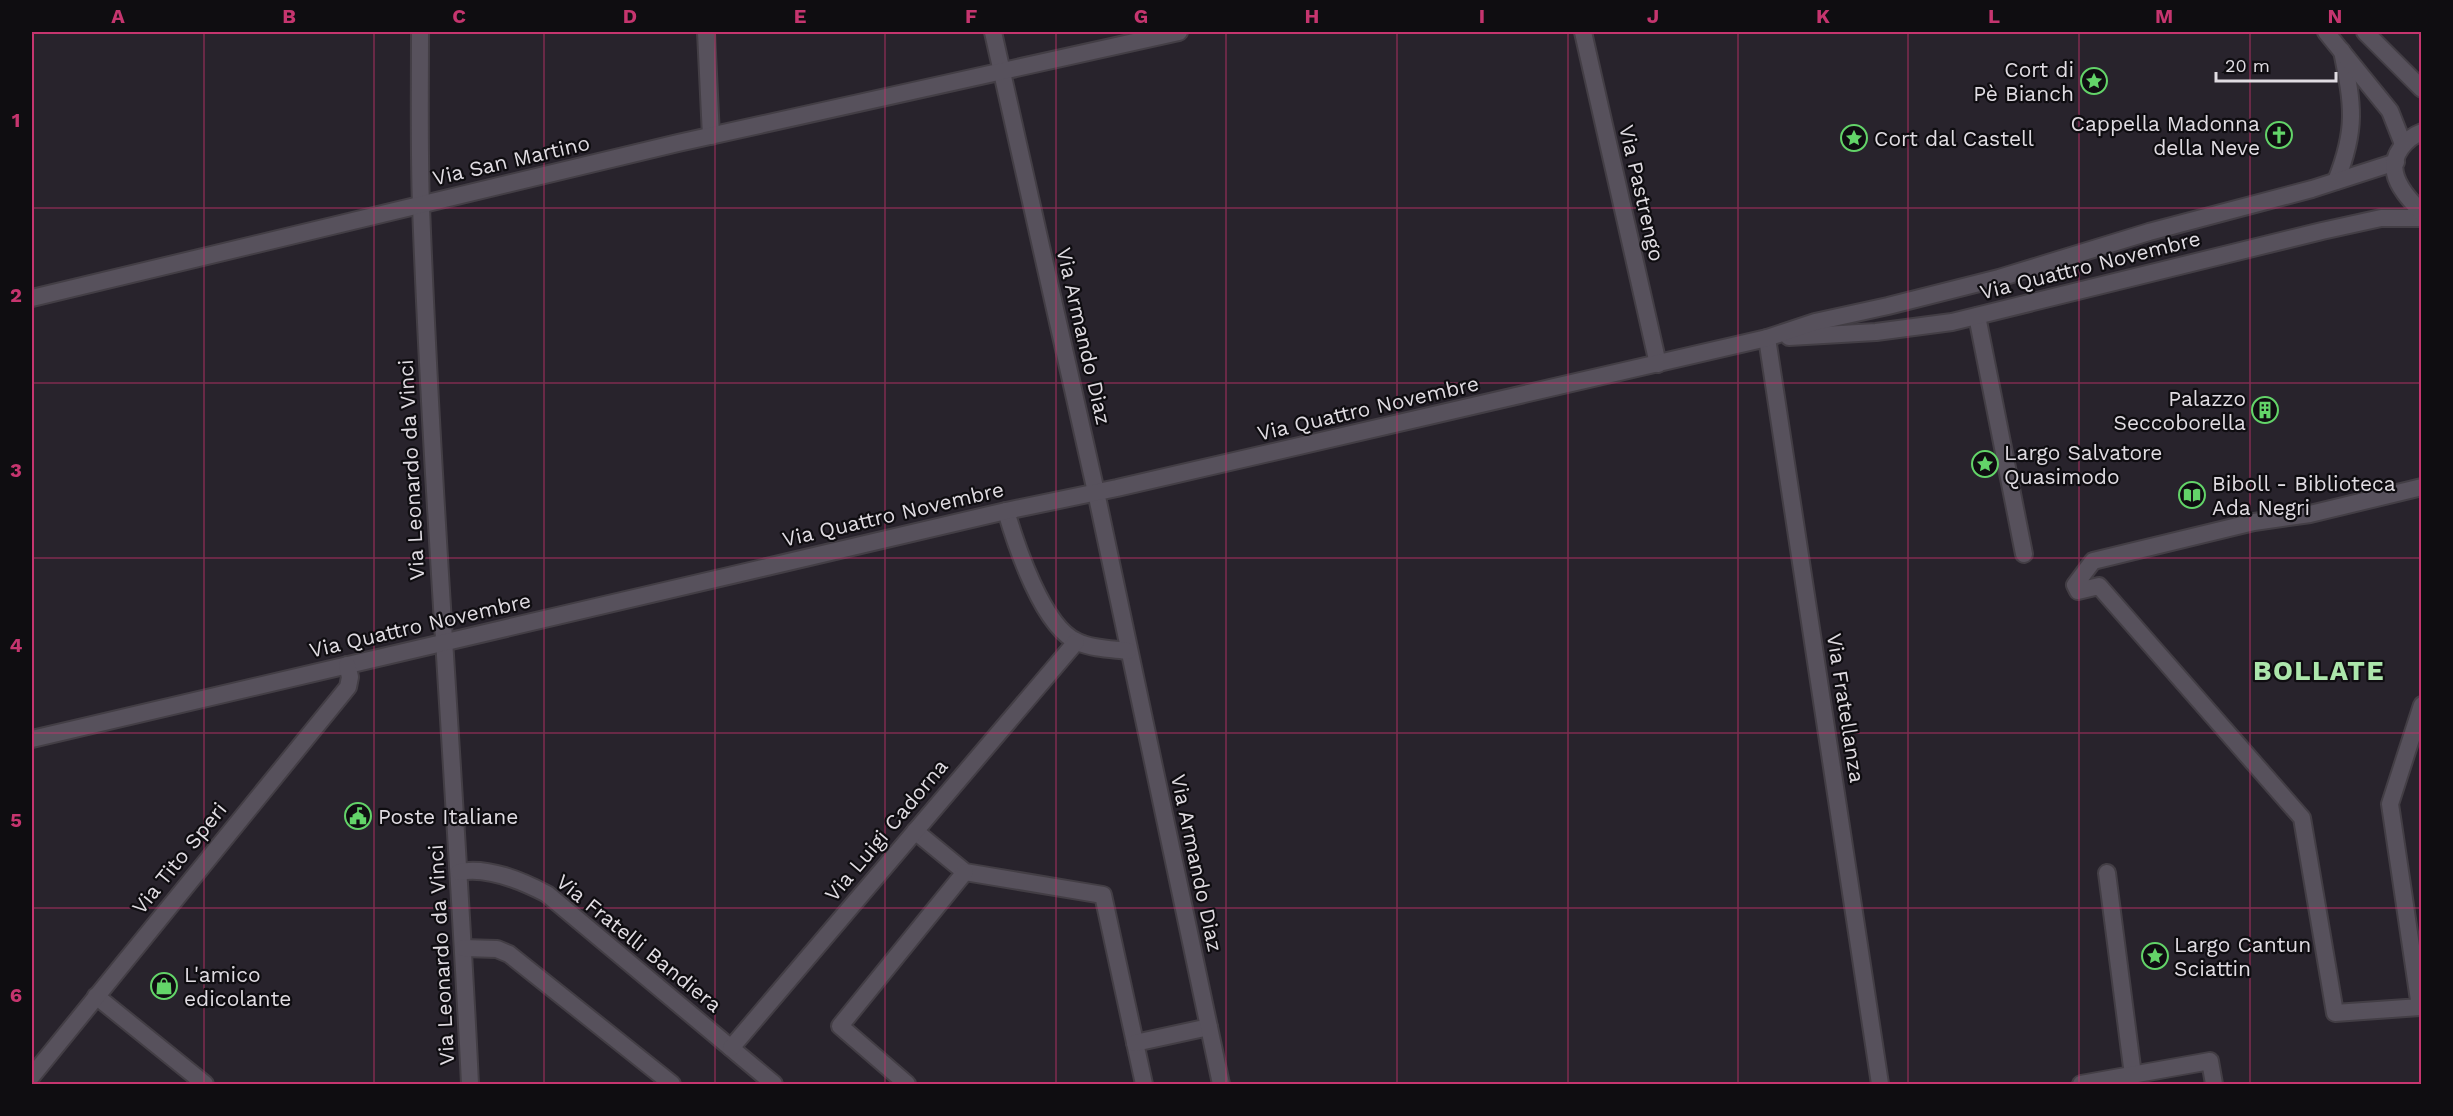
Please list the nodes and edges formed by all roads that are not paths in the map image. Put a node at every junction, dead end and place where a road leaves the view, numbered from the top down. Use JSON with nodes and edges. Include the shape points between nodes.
{"nodes":[{"id":1,"x":420,"y":32,"type":"edge"},
{"id":2,"x":706,"y":32,"type":"edge"},
{"id":3,"x":993,"y":32,"type":"edge"},
{"id":4,"x":1179,"y":32,"type":"edge"},
{"id":5,"x":1583,"y":32,"type":"edge"},
{"id":6,"x":2326,"y":32,"type":"edge"},
{"id":7,"x":2365,"y":32,"type":"edge"},
{"id":8,"x":2342,"y":51,"type":"junction"},
{"id":9,"x":1001,"y":70,"type":"junction"},
{"id":10,"x":2421,"y":89,"type":"edge"},
{"id":11,"x":2421,"y":132,"type":"edge"},
{"id":12,"x":711,"y":136,"type":"junction"},
{"id":13,"x":2403,"y":144,"type":"junction"},
{"id":14,"x":2396,"y":162,"type":"junction"},
{"id":15,"x":2336,"y":182,"type":"junction"},
{"id":16,"x":421,"y":204,"type":"junction"},
{"id":17,"x":2421,"y":213,"type":"edge"},
{"id":18,"x":2421,"y":218,"type":"edge"},
{"id":19,"x":32,"y":298,"type":"edge"},
{"id":20,"x":1977,"y":316,"type":"junction"},
{"id":21,"x":1767,"y":338,"type":"junction"},
{"id":22,"x":1658,"y":364,"type":"junction"},
{"id":23,"x":2421,"y":487,"type":"edge"},
{"id":24,"x":1096,"y":492,"type":"junction"},
{"id":25,"x":1006,"y":511,"type":"junction"},
{"id":26,"x":2024,"y":554,"type":"dead end"},
{"id":27,"x":443,"y":642,"type":"junction"},
{"id":28,"x":1076,"y":642,"type":"junction"},
{"id":29,"x":1128,"y":651,"type":"junction"},
{"id":30,"x":347,"y":665,"type":"junction"},
{"id":31,"x":2421,"y":705,"type":"edge"},
{"id":32,"x":32,"y":739,"type":"edge"},
{"id":33,"x":915,"y":831,"type":"junction"},
{"id":34,"x":459,"y":872,"type":"junction"},
{"id":35,"x":965,"y":872,"type":"junction"},
{"id":36,"x":2107,"y":873,"type":"dead end"},
{"id":37,"x":464,"y":948,"type":"junction"},
{"id":38,"x":96,"y":996,"type":"junction"},
{"id":39,"x":1209,"y":1027,"type":"junction"},
{"id":40,"x":1135,"y":1042,"type":"junction"},
{"id":41,"x":731,"y":1048,"type":"junction"},
{"id":42,"x":2133,"y":1075,"type":"junction"},
{"id":43,"x":32,"y":1076,"type":"edge"},
{"id":44,"x":205,"y":1084,"type":"edge"},
{"id":45,"x":470,"y":1084,"type":"edge"},
{"id":46,"x":672,"y":1084,"type":"edge"},
{"id":47,"x":774,"y":1084,"type":"edge"},
{"id":48,"x":907,"y":1084,"type":"edge"},
{"id":49,"x":1144,"y":1084,"type":"edge"},
{"id":50,"x":1221,"y":1084,"type":"edge"},
{"id":51,"x":1880,"y":1084,"type":"edge"},
{"id":52,"x":2081,"y":1084,"type":"edge"},
{"id":53,"x":2214,"y":1084,"type":"edge"}],
"edges":[{"from":1,"to":16,"type":"street","name":"Via Leonardo da Vinci"},
{"from":2,"to":12,"type":"street"},
{"from":3,"to":9,"type":"street","name":"Via Armando Diaz"},
{"from":4,"to":9,"type":"street"},
{"from":5,"to":22,"type":"street","name":"Via Pastrengo"},
{"from":6,"to":8,"type":"street"},
{"from":7,"to":10,"type":"street"},
{"from":8,"to":13,"type":"street","via":[[2390,111]]},
{"from":8,"to":15,"type":"street","via":[[2352,101],[2352,133]]},
{"from":9,"to":12,"type":"street","name":"Via San Martino"},
{"from":9,"to":24,"type":"street","name":"Via Armando Diaz"},
{"from":11,"to":13,"type":"street"},
{"from":12,"to":16,"type":"street","name":"Via San Martino"},
{"from":13,"to":14,"type":"street"},
{"from":14,"to":15,"type":"street","name":"Via Quattro Novembre"},
{"from":14,"to":17,"type":"street","via":[[2395,173]]},
{"from":15,"to":21,"type":"street","name":"Via Quattro Novembre","via":[[2149,232],[1999,278],[1815,322]]},
{"from":16,"to":19,"type":"street","name":"Via San Martino"},
{"from":16,"to":27,"type":"street","name":"Via Leonardo da Vinci"},
{"from":18,"to":20,"type":"street","name":"Via Quattro Novembre","via":[[2381,218]]},
{"from":20,"to":21,"type":"street","name":"Via Quattro Novembre","via":[[1876,332]]},
{"from":20,"to":26,"type":"street"},
{"from":21,"to":22,"type":"street","name":"Via Quattro Novembre"},
{"from":21,"to":51,"type":"street","name":"Via Fratellanza"},
{"from":22,"to":24,"type":"street","name":"Via Quattro Novembre"},
{"from":23,"to":31,"type":"street","via":[[2093,561],[2075,585],[2078,591],[2099,586],[2302,818],[2335,1013],[2420,1006],[2390,804]]},
{"from":24,"to":25,"type":"street","name":"Via Quattro Novembre"},
{"from":24,"to":29,"type":"street","name":"Via Armando Diaz"},
{"from":25,"to":27,"type":"street","name":"Via Quattro Novembre"},
{"from":25,"to":28,"type":"street","via":[[1018,553],[1036,592]]},
{"from":27,"to":30,"type":"street","name":"Via Quattro Novembre"},
{"from":27,"to":34,"type":"street","name":"Via Leonardo da Vinci"},
{"from":28,"to":29,"type":"street"},
{"from":28,"to":33,"type":"street","name":"Via Luigi Cadorna"},
{"from":29,"to":39,"type":"street","name":"Via Armando Diaz"},
{"from":30,"to":32,"type":"street","name":"Via Quattro Novembre"},
{"from":30,"to":38,"type":"street","name":"Via Tito Speri","via":[[348,687]]},
{"from":33,"to":35,"type":"street"},
{"from":33,"to":41,"type":"street","name":"Via Luigi Cadorna"},
{"from":34,"to":37,"type":"street","name":"Via Leonardo da Vinci"},
{"from":34,"to":41,"type":"street","name":"Via Fratelli Bandiera","via":[[498,874],[547,894]]},
{"from":35,"to":40,"type":"street","via":[[1103,895]]},
{"from":35,"to":48,"type":"street","via":[[840,1026]]},
{"from":36,"to":42,"type":"street"},
{"from":37,"to":45,"type":"street","name":"Via Leonardo da Vinci"},
{"from":37,"to":46,"type":"street","via":[[497,949],[510,954]]},
{"from":38,"to":43,"type":"street","name":"Via Tito Speri"},
{"from":38,"to":44,"type":"street"},
{"from":39,"to":40,"type":"street"},
{"from":39,"to":50,"type":"street","name":"Via Armando Diaz"},
{"from":40,"to":49,"type":"street"},
{"from":41,"to":47,"type":"street","name":"Via Fratelli Bandiera"},
{"from":42,"to":52,"type":"street"},
{"from":42,"to":53,"type":"street","via":[[2210,1061]]}]}
